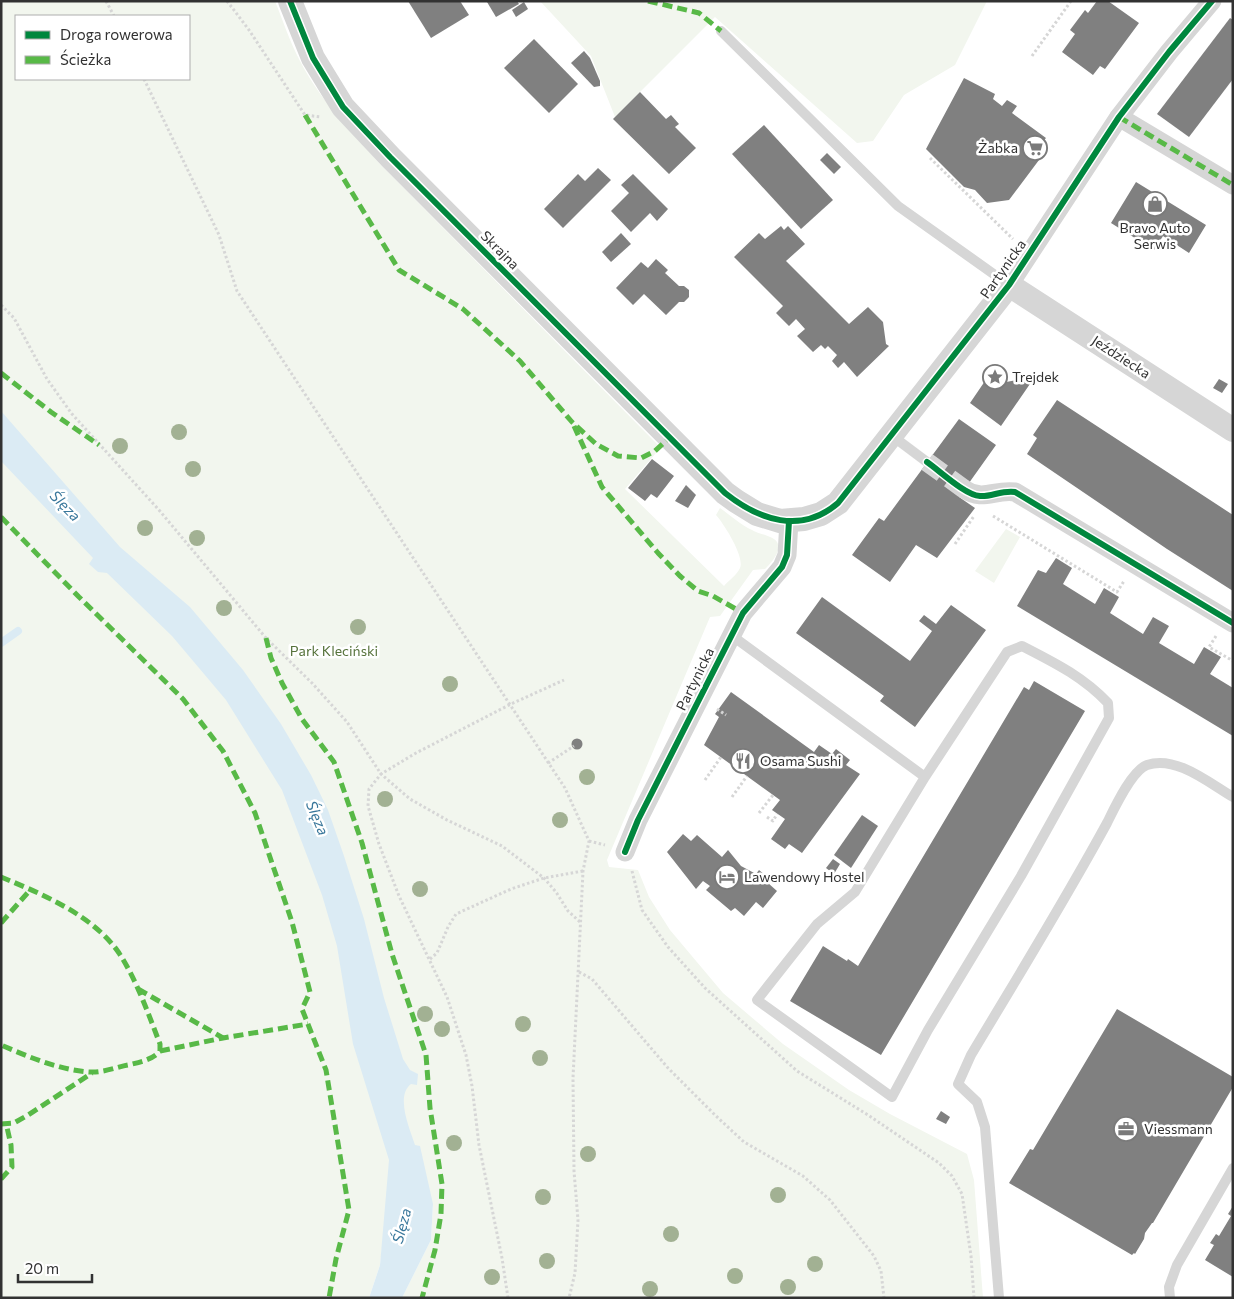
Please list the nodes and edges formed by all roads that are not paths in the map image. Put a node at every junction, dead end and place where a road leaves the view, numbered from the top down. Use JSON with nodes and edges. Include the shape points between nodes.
{"nodes":[{"id":1,"x":290,"y":1,"type":"edge"},
{"id":2,"x":1212,"y":1,"type":"edge"},
{"id":3,"x":721,"y":31,"type":"dead end"},
{"id":4,"x":1119,"y":117,"type":"junction"},
{"id":5,"x":1233,"y":185,"type":"edge"},
{"id":6,"x":1001,"y":279,"type":"junction"},
{"id":7,"x":1233,"y":430,"type":"edge"},
{"id":8,"x":890,"y":435,"type":"junction"},
{"id":9,"x":927,"y":462,"type":"tunnel mouth"},
{"id":10,"x":964,"y":489,"type":"tunnel mouth"},
{"id":11,"x":726,"y":493,"type":"joint"},
{"id":12,"x":789,"y":521,"type":"junction"},
{"id":13,"x":1233,"y":623,"type":"edge"},
{"id":14,"x":731,"y":635,"type":"junction"},
{"id":15,"x":925,"y":777,"type":"junction"},
{"id":16,"x":1233,"y":797,"type":"edge"},
{"id":17,"x":625,"y":852,"type":"road end"},
{"id":18,"x":1233,"y":1168,"type":"edge"},
{"id":19,"x":999,"y":1298,"type":"edge"},
{"id":20,"x":1170,"y":1298,"type":"edge"}],
"edges":[{"from":1,"to":11,"type":"street","name":"Skrajna","via":[[313,58],[343,107]]},
{"from":2,"to":4,"type":"street","name":"Partynicka"},
{"from":3,"to":6,"type":"lane","via":[[898,206]]},
{"from":4,"to":5,"type":"street"},
{"from":4,"to":6,"type":"street","name":"Partynicka"},
{"from":6,"to":7,"type":"street","name":"Jeździecka"},
{"from":6,"to":8,"type":"street","name":"Partynicka"},
{"from":8,"to":9,"type":"lane"},
{"from":8,"to":12,"type":"street","name":"Partynicka","via":[[838,503],[820,514]]},
{"from":10,"to":13,"type":"street","via":[[982,503],[1006,491],[1015,492]]},
{"from":11,"to":12,"type":"street","name":"Partynicka","via":[[757,514]]},
{"from":12,"to":14,"type":"street","name":"Partynicka","via":[[787,555],[782,566],[743,613]]},
{"from":14,"to":15,"type":"lane"},
{"from":14,"to":17,"type":"street","name":"Partynicka"},
{"from":15,"to":15,"type":"lane","via":[[1007,652],[1022,646],[1066,668],[1108,703],[1110,718],[892,1097],[757,1000],[817,924],[855,892]]},
{"from":16,"to":19,"type":"lane","via":[[1172,764],[1144,765],[1117,804],[1072,888],[970,1055],[958,1084],[977,1102],[985,1127]]},
{"from":18,"to":20,"type":"lane","via":[[1177,1265],[1169,1287]]}]}
